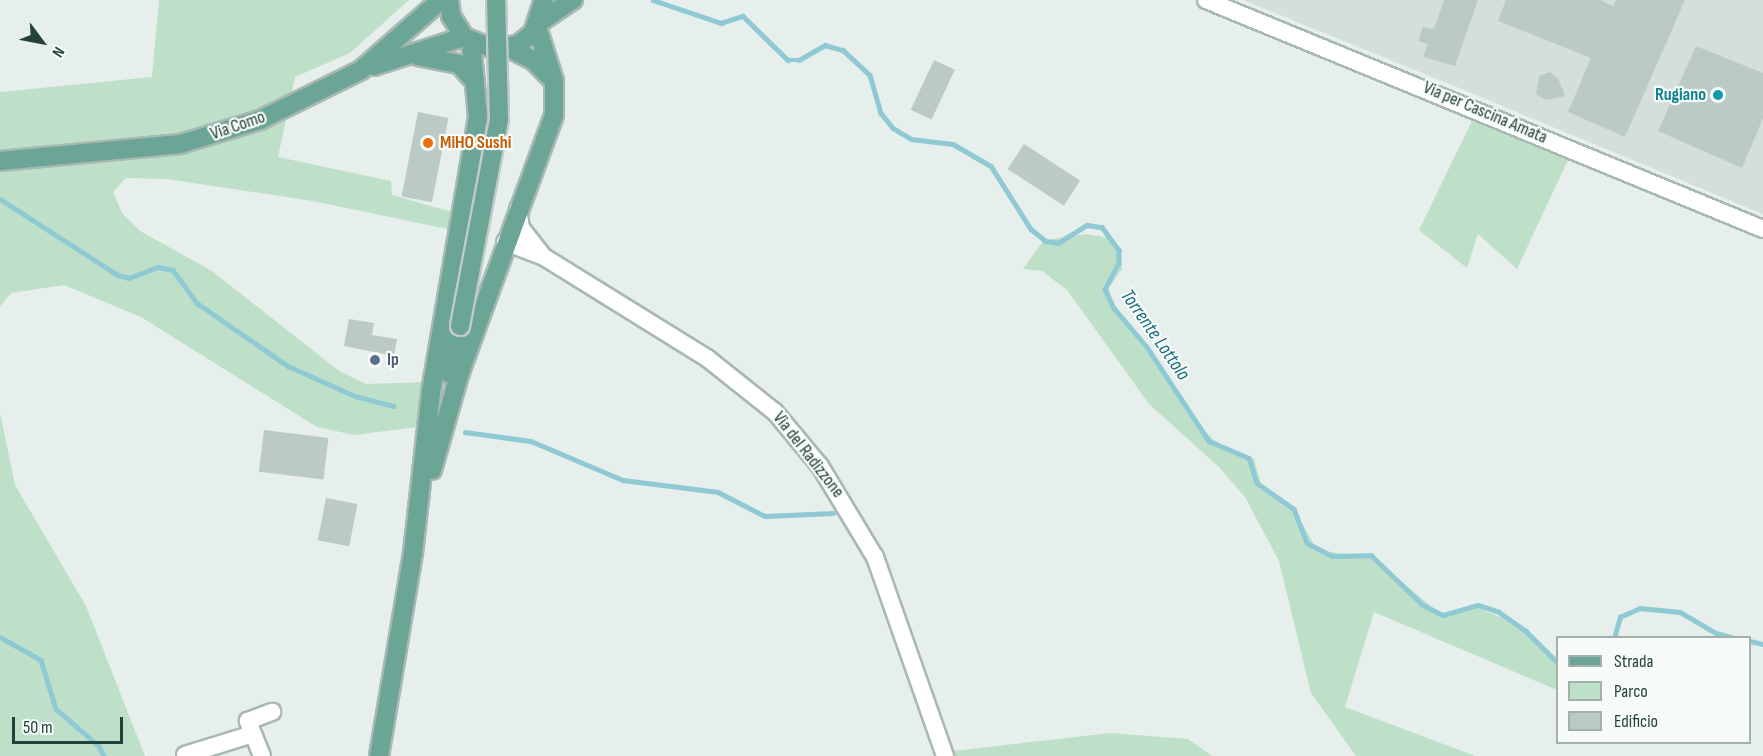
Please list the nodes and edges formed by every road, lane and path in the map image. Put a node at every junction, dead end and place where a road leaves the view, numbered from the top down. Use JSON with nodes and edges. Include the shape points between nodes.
{"nodes":[{"id":1,"x":441,"y":0,"type":"edge"},
{"id":2,"x":450,"y":0,"type":"edge"},
{"id":3,"x":496,"y":0,"type":"edge"},
{"id":4,"x":544,"y":0,"type":"edge"},
{"id":5,"x":573,"y":0,"type":"edge"},
{"id":6,"x":1206,"y":0,"type":"edge"},
{"id":7,"x":539,"y":25,"type":"junction"},
{"id":8,"x":468,"y":40,"type":"junction"},
{"id":9,"x":509,"y":48,"type":"junction"},
{"id":10,"x":400,"y":57,"type":"junction"},
{"id":11,"x":361,"y":70,"type":"junction"},
{"id":12,"x":554,"y":81,"type":"junction"},
{"id":13,"x":475,"y":82,"type":"junction"},
{"id":14,"x":0,"y":161,"type":"edge"},
{"id":15,"x":518,"y":206,"type":"junction"},
{"id":16,"x":1763,"y":229,"type":"edge"},
{"id":17,"x":505,"y":242,"type":"junction"},
{"id":18,"x":544,"y":257,"type":"junction"},
{"id":19,"x":417,"y":521,"type":"junction"},
{"id":20,"x":272,"y":712,"type":"dead end"},
{"id":21,"x":253,"y":734,"type":"junction"},
{"id":22,"x":185,"y":755,"type":"edge"},
{"id":23,"x":262,"y":756,"type":"edge"},
{"id":24,"x":379,"y":756,"type":"edge"},
{"id":25,"x":945,"y":756,"type":"edge"}],
"edges":[{"from":1,"to":11,"type":"main road","name":"Via Como"},
{"from":2,"to":8,"type":"main road","via":[[451,16]]},
{"from":3,"to":19,"type":"main road","bridge":true,"via":[[500,94],[496,152]]},
{"from":4,"to":7,"type":"main road"},
{"from":5,"to":7,"type":"main road"},
{"from":6,"to":16,"type":"street","name":"Via per Cascina Amata"},
{"from":7,"to":9,"type":"main road"},
{"from":7,"to":12,"type":"main road"},
{"from":8,"to":9,"type":"main road","via":[[489,49]]},
{"from":8,"to":10,"type":"main road"},
{"from":8,"to":13,"type":"main road"},
{"from":9,"to":12,"type":"main road","via":[[538,64]]},
{"from":10,"to":11,"type":"main road"},
{"from":10,"to":13,"type":"main road","via":[[450,60]]},
{"from":11,"to":14,"type":"main road","name":"Via Como","via":[[317,96],[200,140]]},
{"from":12,"to":15,"type":"main road","via":[[554,115]]},
{"from":13,"to":19,"type":"main road","via":[[478,117],[431,392]]},
{"from":15,"to":17,"type":"main road"},
{"from":15,"to":18,"type":"street","via":[[521,228]]},
{"from":17,"to":18,"type":"street"},
{"from":17,"to":19,"type":"main road","via":[[460,372]]},
{"from":18,"to":25,"type":"street","name":"Via del Radizzone","via":[[748,387],[820,466],[874,557]]},
{"from":19,"to":24,"type":"main road"},
{"from":20,"to":21,"type":"street","via":[[248,721]]},
{"from":21,"to":22,"type":"street"},
{"from":21,"to":23,"type":"street"}]}
